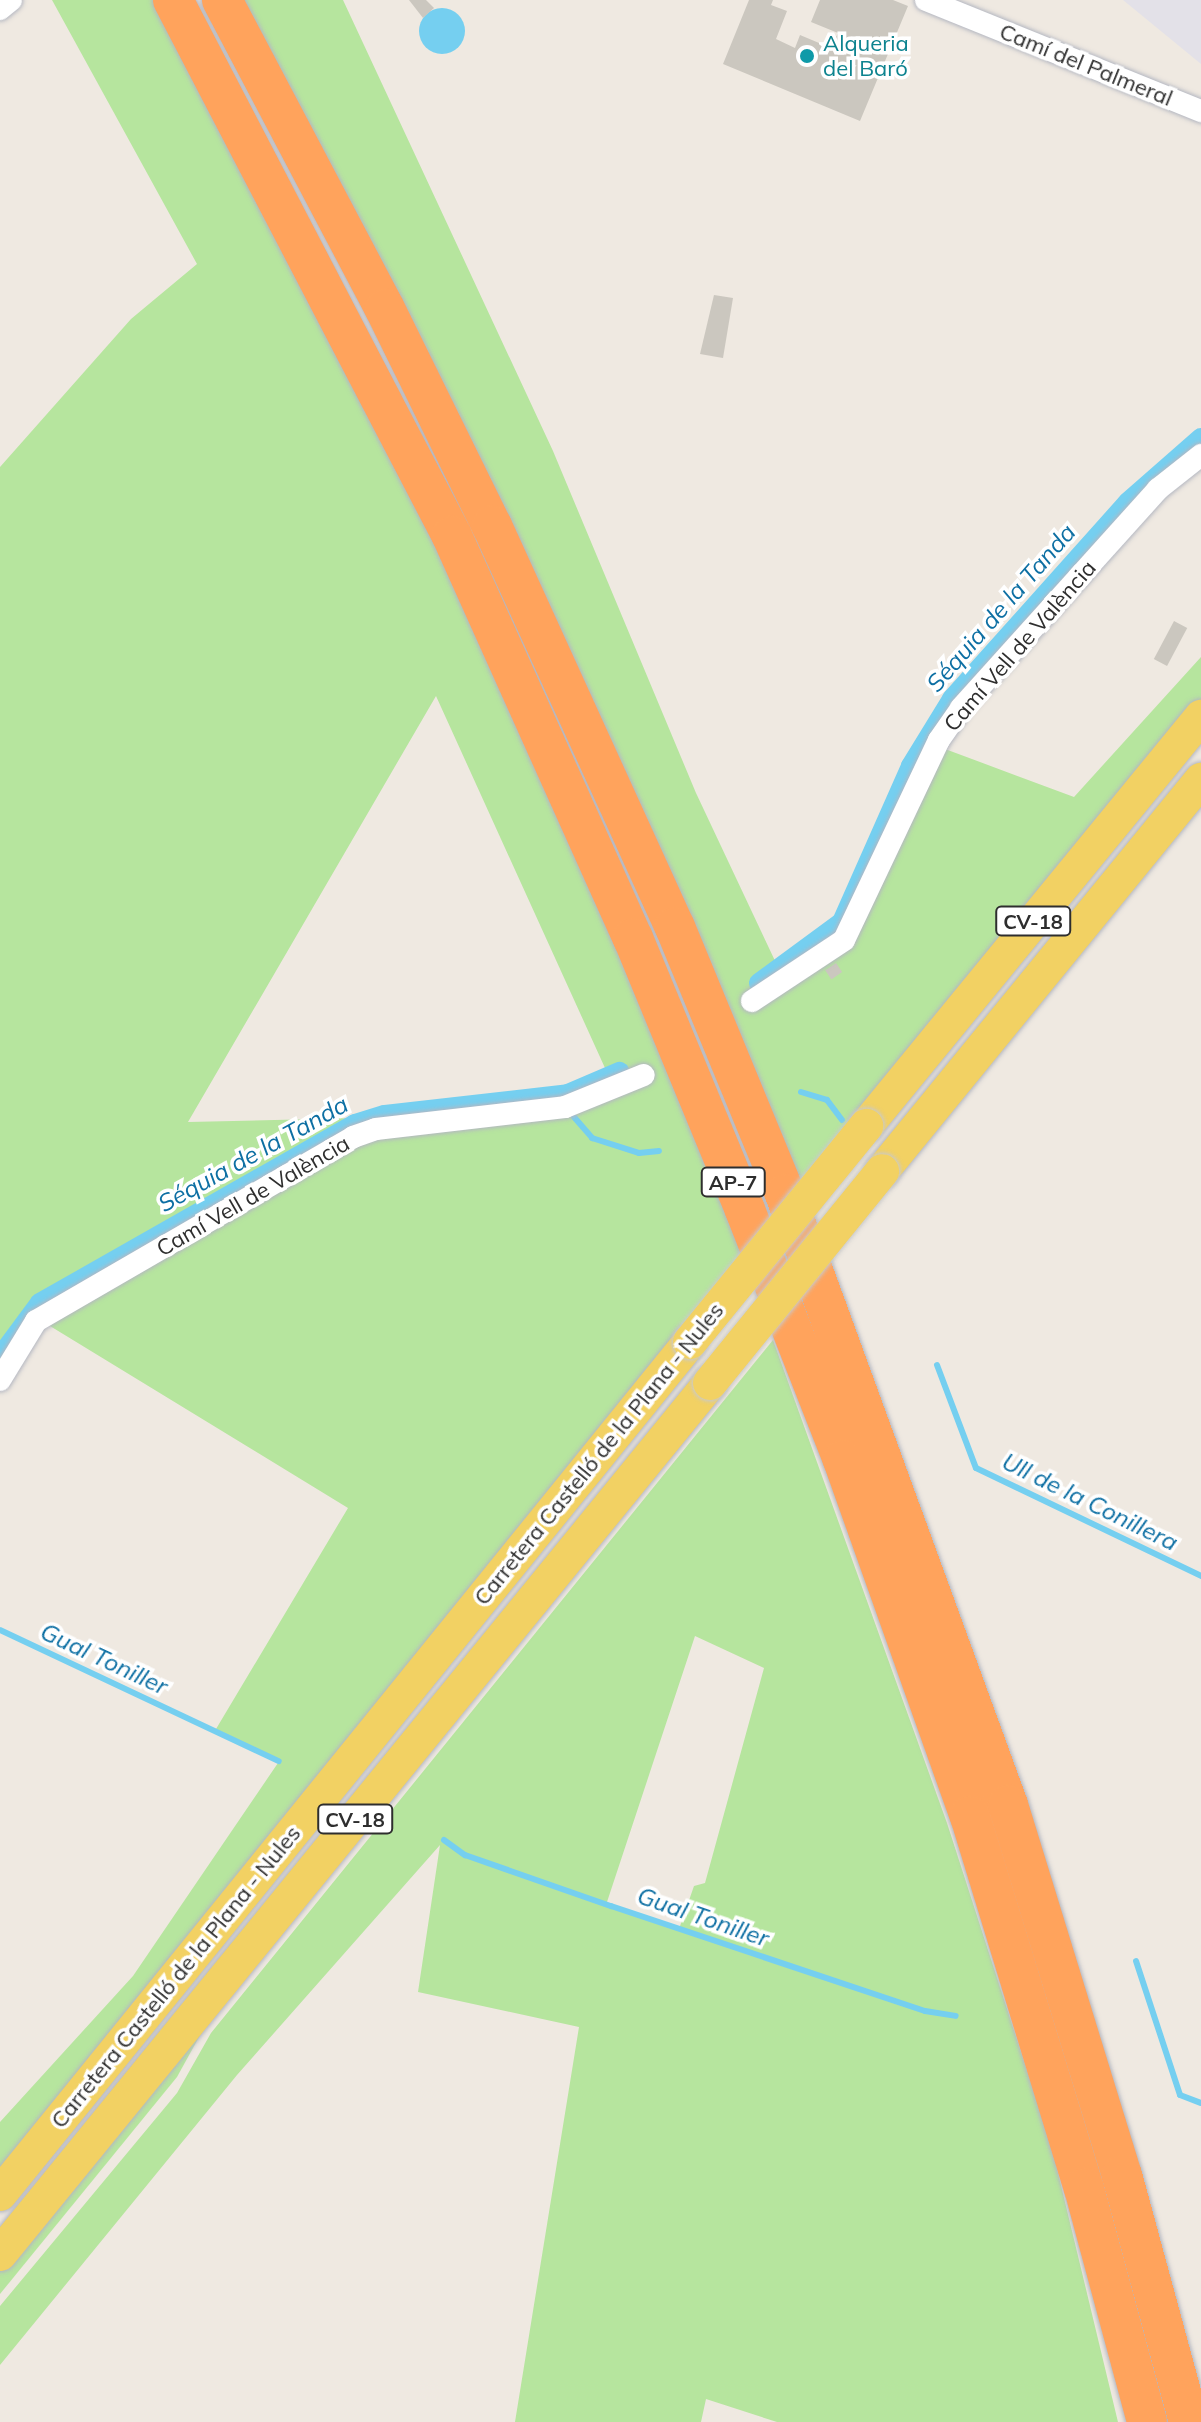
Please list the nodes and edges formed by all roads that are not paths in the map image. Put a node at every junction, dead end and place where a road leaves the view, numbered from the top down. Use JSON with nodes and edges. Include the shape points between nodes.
{"nodes":[{"id":1,"x":11,"y":0,"type":"edge"},
{"id":2,"x":173,"y":0,"type":"edge"},
{"id":3,"x":222,"y":0,"type":"edge"},
{"id":4,"x":926,"y":0,"type":"edge"},
{"id":5,"x":0,"y":9,"type":"edge"},
{"id":6,"x":1201,"y":111,"type":"edge"},
{"id":7,"x":1201,"y":455,"type":"edge"},
{"id":8,"x":1201,"y":717,"type":"edge"},
{"id":9,"x":1201,"y":780,"type":"edge"},
{"id":10,"x":752,"y":1001,"type":"dead end"},
{"id":11,"x":644,"y":1075,"type":"dead end"},
{"id":12,"x":0,"y":1380,"type":"edge"},
{"id":13,"x":3,"y":2190,"type":"edge"},
{"id":14,"x":0,"y":2254,"type":"edge"},
{"id":15,"x":1147,"y":2422,"type":"edge"},
{"id":16,"x":1189,"y":2422,"type":"edge"}],
"edges":[{"from":1,"to":5,"type":"street"},
{"from":2,"to":15,"type":"highway","number":"AP-7","via":[[452,536],[633,938],[745,1210],[843,1460],[970,1816],[1084,2188]]},
{"from":3,"to":16,"type":"highway","number":"AP-7","via":[[492,526],[675,927],[785,1194],[1008,1805],[1122,2175]]},
{"from":4,"to":6,"type":"street","name":"Camí del Palmeral"},
{"from":7,"to":10,"type":"street","name":"Camí Vell de València","via":[[1158,489],[961,708],[939,740],[844,940]]},
{"from":8,"to":13,"type":"main road","name":"Carretera Castelló de la Plana - Nules","number":"CV-18","bridge":true},
{"from":9,"to":14,"type":"main road","name":"Carretera Castelló de la Plana - Nules","number":"CV-18","bridge":true},
{"from":11,"to":12,"type":"street","name":"Camí Vell de València","via":[[565,1107],[376,1129],[353,1137],[36,1321]]}]}
